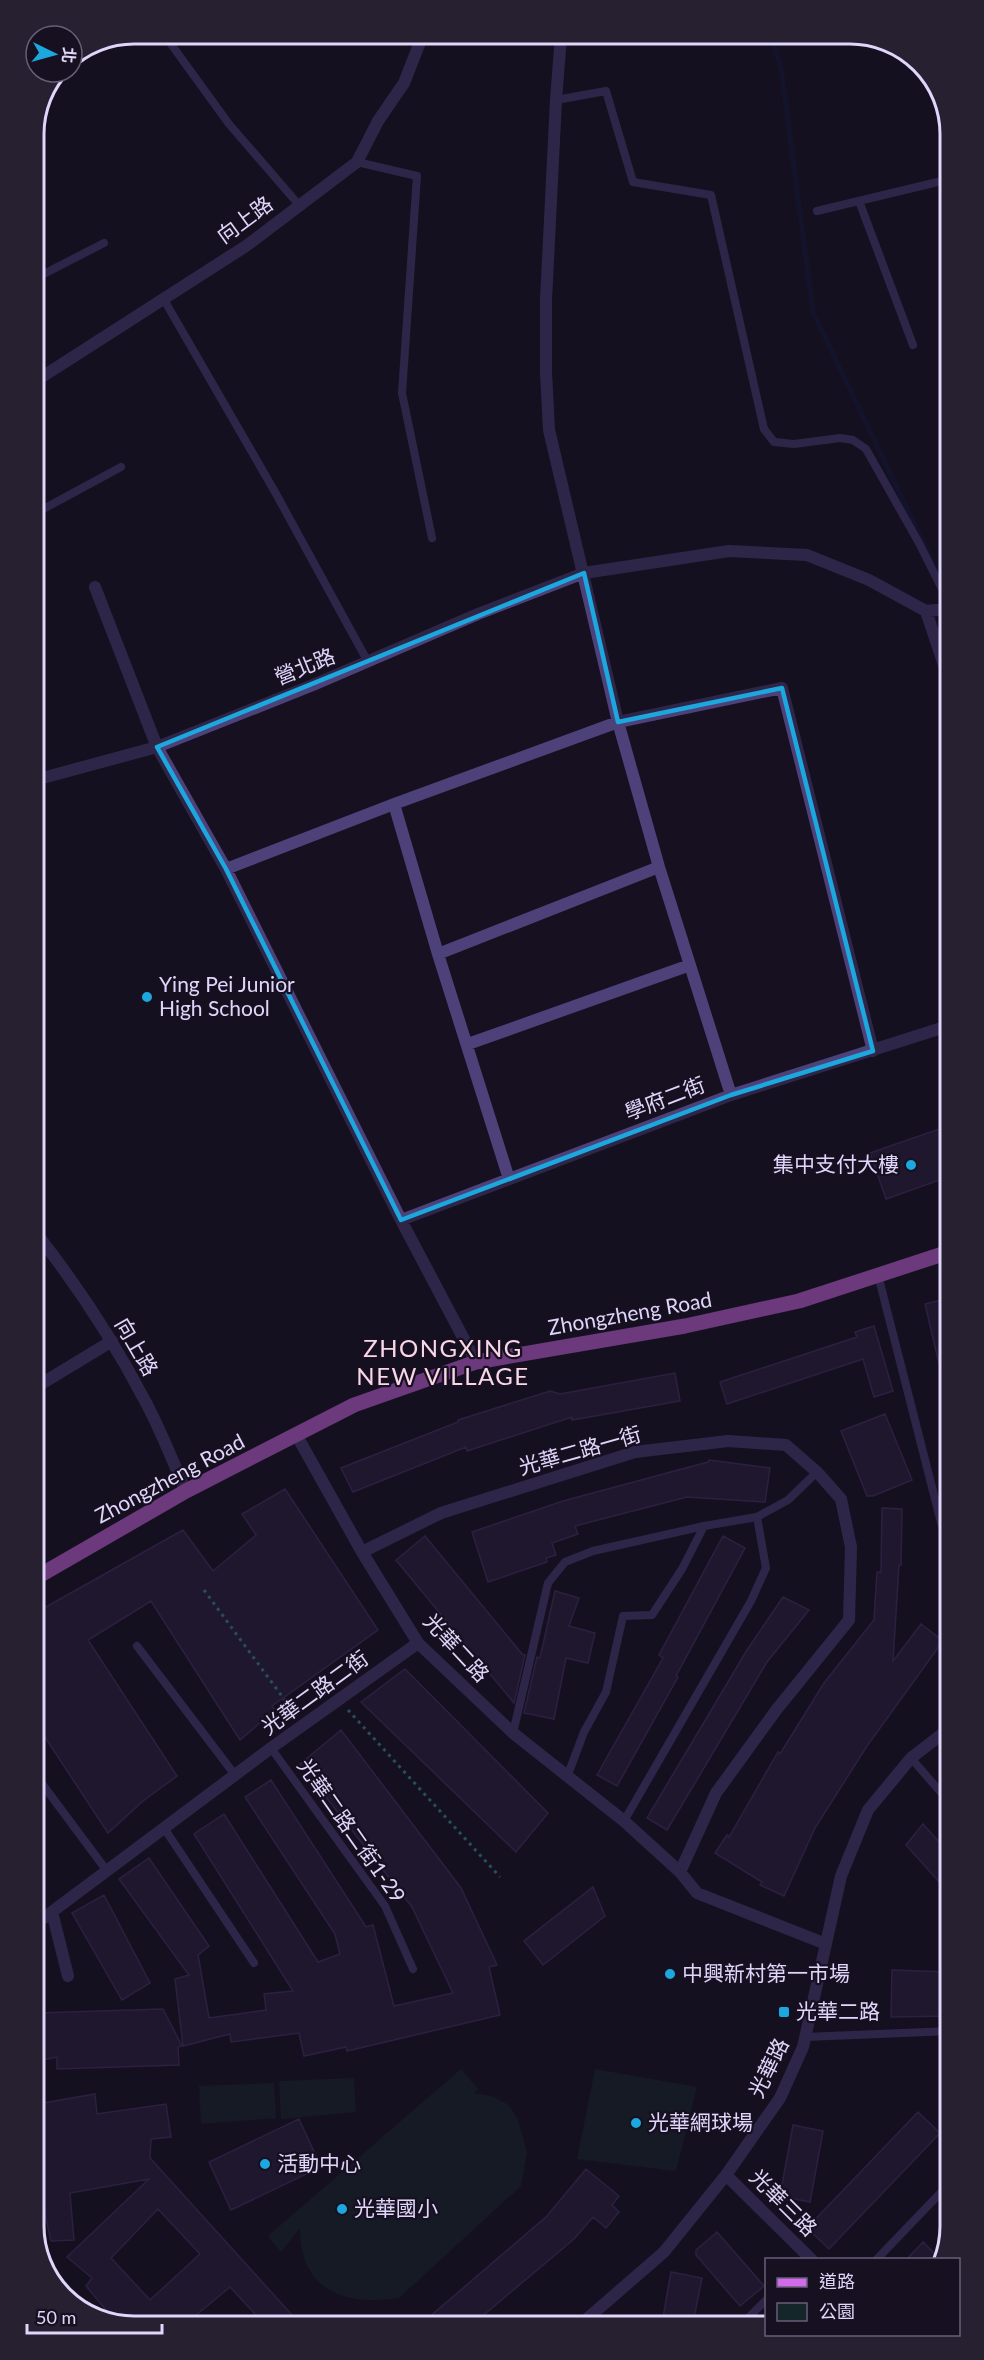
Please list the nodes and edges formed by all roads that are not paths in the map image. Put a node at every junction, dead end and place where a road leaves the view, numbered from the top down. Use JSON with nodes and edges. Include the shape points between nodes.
{"nodes":[{"id":1,"x":171,"y":44,"type":"edge"},
{"id":2,"x":419,"y":44,"type":"edge"},
{"id":3,"x":560,"y":44,"type":"edge"},
{"id":4,"x":555,"y":100,"type":"junction"},
{"id":5,"x":357,"y":162,"type":"junction"},
{"id":6,"x":940,"y":181,"type":"edge"},
{"id":7,"x":859,"y":201,"type":"junction"},
{"id":8,"x":300,"y":205,"type":"junction"},
{"id":9,"x":817,"y":211,"type":"dead end"},
{"id":10,"x":104,"y":243,"type":"dead end"},
{"id":11,"x":44,"y":274,"type":"edge"},
{"id":12,"x":163,"y":298,"type":"junction"},
{"id":13,"x":913,"y":345,"type":"dead end"},
{"id":14,"x":44,"y":375,"type":"edge"},
{"id":15,"x":121,"y":467,"type":"dead end"},
{"id":16,"x":44,"y":509,"type":"edge"},
{"id":17,"x":432,"y":538,"type":"dead end"},
{"id":18,"x":584,"y":573,"type":"junction"},
{"id":19,"x":940,"y":585,"type":"edge"},
{"id":20,"x":95,"y":587,"type":"dead end"},
{"id":21,"x":940,"y":610,"type":"edge"},
{"id":22,"x":926,"y":611,"type":"junction"},
{"id":23,"x":940,"y":653,"type":"edge"},
{"id":24,"x":368,"y":662,"type":"junction"},
{"id":25,"x":618,"y":722,"type":"junction"},
{"id":26,"x":157,"y":747,"type":"junction"},
{"id":27,"x":44,"y":776,"type":"edge"},
{"id":28,"x":394,"y":804,"type":"junction"},
{"id":29,"x":659,"y":867,"type":"junction"},
{"id":30,"x":226,"y":869,"type":"junction"},
{"id":31,"x":438,"y":954,"type":"junction"},
{"id":32,"x":690,"y":965,"type":"junction"},
{"id":33,"x":940,"y":1029,"type":"edge"},
{"id":34,"x":468,"y":1044,"type":"junction"},
{"id":35,"x":873,"y":1051,"type":"junction"},
{"id":36,"x":731,"y":1095,"type":"junction"},
{"id":37,"x":509,"y":1179,"type":"junction"},
{"id":38,"x":400,"y":1220,"type":"junction"},
{"id":39,"x":44,"y":1243,"type":"edge"},
{"id":40,"x":940,"y":1255,"type":"edge"},
{"id":41,"x":878,"y":1275,"type":"junction"},
{"id":42,"x":112,"y":1341,"type":"junction"},
{"id":43,"x":476,"y":1362,"type":"junction"},
{"id":44,"x":44,"y":1382,"type":"edge"},
{"id":45,"x":297,"y":1436,"type":"junction"},
{"id":46,"x":817,"y":1472,"type":"junction"},
{"id":47,"x":186,"y":1491,"type":"junction"},
{"id":48,"x":757,"y":1517,"type":"junction"},
{"id":49,"x":940,"y":1519,"type":"edge"},
{"id":50,"x":704,"y":1526,"type":"junction"},
{"id":51,"x":362,"y":1552,"type":"junction"},
{"id":52,"x":44,"y":1573,"type":"edge"},
{"id":53,"x":418,"y":1643,"type":"junction"},
{"id":54,"x":136,"y":1646,"type":"dead end"},
{"id":55,"x":513,"y":1733,"type":"junction"},
{"id":56,"x":940,"y":1736,"type":"edge"},
{"id":57,"x":271,"y":1748,"type":"junction"},
{"id":58,"x":911,"y":1758,"type":"junction"},
{"id":59,"x":236,"y":1775,"type":"junction"},
{"id":60,"x":567,"y":1777,"type":"junction"},
{"id":61,"x":44,"y":1786,"type":"edge"},
{"id":62,"x":940,"y":1791,"type":"edge"},
{"id":63,"x":624,"y":1821,"type":"junction"},
{"id":64,"x":164,"y":1828,"type":"junction"},
{"id":65,"x":107,"y":1871,"type":"junction"},
{"id":66,"x":680,"y":1872,"type":"junction"},
{"id":67,"x":52,"y":1912,"type":"junction"},
{"id":68,"x":44,"y":1918,"type":"edge"},
{"id":69,"x":826,"y":1944,"type":"junction"},
{"id":70,"x":254,"y":1964,"type":"dead end"},
{"id":71,"x":413,"y":1969,"type":"dead end"},
{"id":72,"x":69,"y":1976,"type":"dead end"},
{"id":73,"x":940,"y":2031,"type":"edge"},
{"id":74,"x":805,"y":2037,"type":"junction"},
{"id":75,"x":726,"y":2175,"type":"junction"},
{"id":76,"x":940,"y":2193,"type":"edge"},
{"id":77,"x":809,"y":2258,"type":"edge"},
{"id":78,"x":877,"y":2258,"type":"edge"},
{"id":79,"x":765,"y":2301,"type":"edge"},
{"id":80,"x":590,"y":2316,"type":"edge"},
{"id":81,"x":750,"y":2316,"type":"edge"}],
"edges":[{"from":1,"to":8,"type":"lane","via":[[229,124]]},
{"from":2,"to":5,"type":"street","name":"向上路","via":[[404,84],[378,121]]},
{"from":3,"to":4,"type":"street"},
{"from":4,"to":18,"type":"street","via":[[546,300],[549,430]]},
{"from":4,"to":19,"type":"lane","via":[[606,91],[633,182],[711,195],[764,429],[774,442],[794,444],[840,438],[853,440],[866,449]]},
{"from":5,"to":8,"type":"street","name":"向上路"},
{"from":5,"to":17,"type":"lane","via":[[417,176],[402,393]]},
{"from":6,"to":7,"type":"lane"},
{"from":7,"to":9,"type":"lane"},
{"from":7,"to":13,"type":"lane"},
{"from":8,"to":12,"type":"street","name":"向上路","via":[[246,246]]},
{"from":10,"to":11,"type":"lane"},
{"from":12,"to":14,"type":"street","name":"向上路"},
{"from":12,"to":24,"type":"lane"},
{"from":15,"to":16,"type":"lane"},
{"from":18,"to":22,"type":"street","name":"營北路","via":[[729,551],[807,555],[869,580]]},
{"from":18,"to":24,"type":"street","name":"營北路"},
{"from":18,"to":25,"type":"street"},
{"from":20,"to":26,"type":"street"},
{"from":21,"to":22,"type":"street"},
{"from":22,"to":23,"type":"street"},
{"from":24,"to":26,"type":"street","name":"營北路"},
{"from":25,"to":28,"type":"street"},
{"from":25,"to":29,"type":"street"},
{"from":25,"to":35,"type":"street","via":[[782,688]]},
{"from":26,"to":27,"type":"street","name":"營北路"},
{"from":26,"to":30,"type":"street"},
{"from":28,"to":30,"type":"street"},
{"from":28,"to":31,"type":"street"},
{"from":29,"to":31,"type":"street"},
{"from":29,"to":32,"type":"street"},
{"from":30,"to":38,"type":"street"},
{"from":31,"to":34,"type":"street"},
{"from":32,"to":34,"type":"street"},
{"from":32,"to":36,"type":"street"},
{"from":33,"to":35,"type":"street","name":"學府二街"},
{"from":34,"to":37,"type":"street"},
{"from":35,"to":36,"type":"street","name":"學府二街"},
{"from":36,"to":37,"type":"street","name":"學府二街"},
{"from":37,"to":38,"type":"street","name":"學府二街"},
{"from":38,"to":43,"type":"street"},
{"from":39,"to":42,"type":"street","name":"向上路"},
{"from":40,"to":41,"type":"main road","name":"Zhongzheng Road"},
{"from":41,"to":43,"type":"main road","name":"Zhongzheng Road","via":[[788,1304]]},
{"from":41,"to":49,"type":"lane"},
{"from":42,"to":44,"type":"street"},
{"from":42,"to":47,"type":"street","name":"向上路","via":[[145,1401]]},
{"from":43,"to":45,"type":"main road","name":"Zhongzheng Road","via":[[354,1405]]},
{"from":45,"to":47,"type":"main road","name":"Zhongzheng Road"},
{"from":45,"to":51,"type":"street","name":"光華二路"},
{"from":46,"to":48,"type":"lane","via":[[788,1500]]},
{"from":46,"to":51,"type":"street","name":"光華二路一街","via":[[786,1445],[728,1441],[635,1452],[441,1513]]},
{"from":46,"to":66,"type":"street","name":"光華二路一街","via":[[840,1499],[845,1518],[851,1548],[849,1620],[716,1793]]},
{"from":47,"to":52,"type":"main road","name":"Zhongzheng Road"},
{"from":48,"to":50,"type":"lane"},
{"from":48,"to":63,"type":"lane","via":[[766,1568],[751,1601]]},
{"from":50,"to":55,"type":"lane","via":[[593,1551],[565,1562],[548,1583]]},
{"from":50,"to":60,"type":"lane","via":[[652,1615],[623,1616],[606,1692],[584,1732]]},
{"from":51,"to":53,"type":"street","name":"光華二路"},
{"from":53,"to":55,"type":"street","name":"光華二路"},
{"from":53,"to":57,"type":"street","name":"光華二路二街"},
{"from":54,"to":59,"type":"lane"},
{"from":55,"to":60,"type":"street","name":"光華二路"},
{"from":56,"to":58,"type":"street","name":"光華路"},
{"from":57,"to":59,"type":"street","name":"光華二路二街"},
{"from":57,"to":71,"type":"lane","name":"光華二路二街1-29","via":[[386,1906]]},
{"from":58,"to":62,"type":"lane"},
{"from":58,"to":69,"type":"street","name":"光華路","via":[[868,1810],[841,1876]]},
{"from":59,"to":64,"type":"street","name":"光華二路二街"},
{"from":60,"to":63,"type":"street","name":"光華二路"},
{"from":61,"to":65,"type":"lane"},
{"from":63,"to":66,"type":"street","name":"光華二路"},
{"from":64,"to":65,"type":"street","name":"光華二路二街"},
{"from":64,"to":70,"type":"lane"},
{"from":65,"to":67,"type":"street","name":"光華二路二街"},
{"from":66,"to":69,"type":"street","name":"光華二路","via":[[696,1893]]},
{"from":67,"to":68,"type":"street","name":"光華二路二街"},
{"from":67,"to":72,"type":"street"},
{"from":69,"to":74,"type":"street","name":"光華路"},
{"from":73,"to":74,"type":"lane"},
{"from":74,"to":75,"type":"street","name":"光華路","via":[[780,2098]]},
{"from":75,"to":77,"type":"street","name":"光華三路"},
{"from":75,"to":80,"type":"street","name":"光華路","via":[[664,2252]]},
{"from":76,"to":78,"type":"lane"},
{"from":79,"to":81,"type":"lane"}]}
